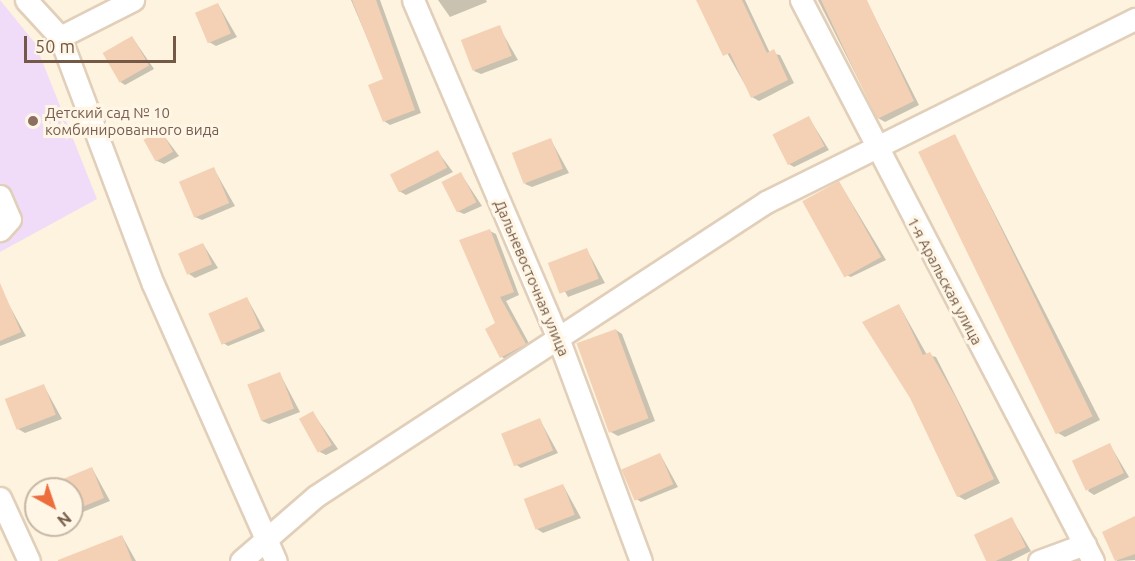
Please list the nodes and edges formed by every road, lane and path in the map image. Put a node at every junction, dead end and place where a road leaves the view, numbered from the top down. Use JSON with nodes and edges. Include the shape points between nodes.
{"nodes":[{"id":1,"x":26,"y":0,"type":"edge"},
{"id":2,"x":133,"y":0,"type":"edge"},
{"id":3,"x":413,"y":0,"type":"edge"},
{"id":4,"x":801,"y":0,"type":"edge"},
{"id":5,"x":1135,"y":19,"type":"edge"},
{"id":6,"x":60,"y":37,"type":"junction"},
{"id":7,"x":873,"y":146,"type":"junction"},
{"id":8,"x":0,"y":196,"type":"edge"},
{"id":9,"x":0,"y":231,"type":"edge"},
{"id":10,"x":558,"y":338,"type":"junction"},
{"id":11,"x":0,"y":498,"type":"edge"},
{"id":12,"x":268,"y":541,"type":"junction"},
{"id":13,"x":1089,"y":553,"type":"edge"},
{"id":14,"x":29,"y":561,"type":"edge"},
{"id":15,"x":241,"y":561,"type":"edge"},
{"id":16,"x":276,"y":561,"type":"edge"},
{"id":17,"x":641,"y":561,"type":"edge"},
{"id":18,"x":1040,"y":561,"type":"edge"}],
"edges":[{"from":1,"to":6,"type":"street"},
{"from":2,"to":6,"type":"street"},
{"from":3,"to":10,"type":"street","name":"Дальневосточная улица"},
{"from":4,"to":7,"type":"street","name":"1-я Аральская улица"},
{"from":5,"to":7,"type":"street"},
{"from":6,"to":12,"type":"street","via":[[153,284]]},
{"from":7,"to":10,"type":"street","via":[[766,202]]},
{"from":7,"to":13,"type":"street","name":"1-я Аральская улица"},
{"from":8,"to":9,"type":"street","via":[[10,219]]},
{"from":10,"to":12,"type":"street","via":[[316,496]]},
{"from":10,"to":17,"type":"street","name":"Дальневосточная улица"},
{"from":11,"to":14,"type":"street"},
{"from":12,"to":15,"type":"street"},
{"from":12,"to":16,"type":"street"},
{"from":13,"to":18,"type":"street"}]}
